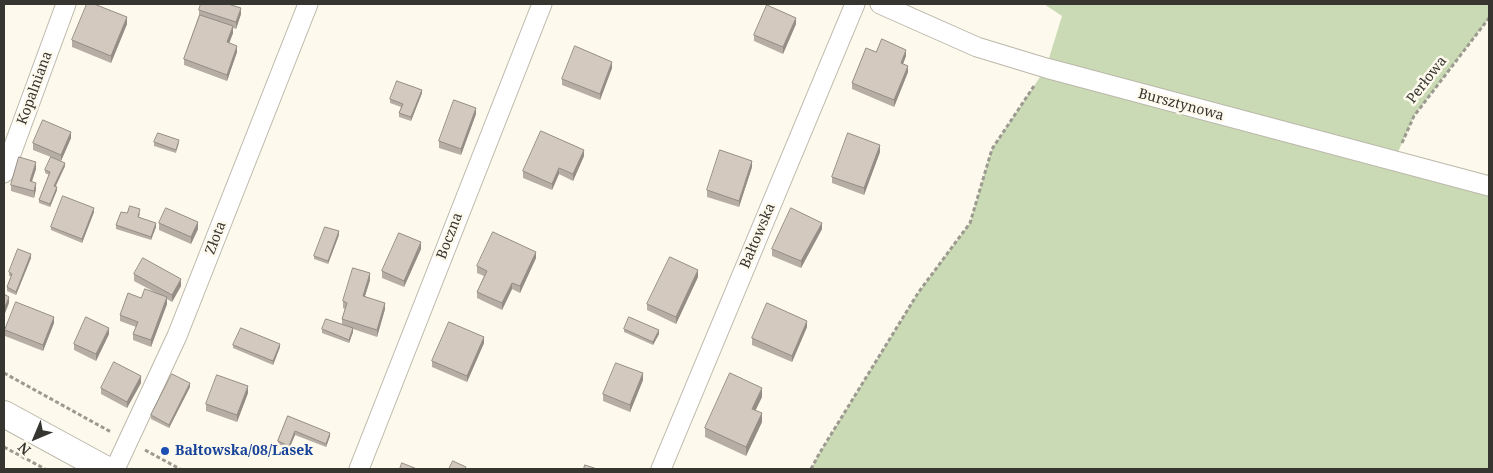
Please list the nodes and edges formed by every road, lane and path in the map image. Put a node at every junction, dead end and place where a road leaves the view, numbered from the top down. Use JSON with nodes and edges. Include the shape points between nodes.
{"nodes":[{"id":1,"x":66,"y":4,"type":"edge"},
{"id":2,"x":308,"y":4,"type":"edge"},
{"id":3,"x":542,"y":4,"type":"edge"},
{"id":4,"x":855,"y":4,"type":"edge"},
{"id":5,"x":880,"y":4,"type":"edge"},
{"id":6,"x":1489,"y":18,"type":"edge"},
{"id":7,"x":1046,"y":68,"type":"junction"},
{"id":8,"x":1394,"y":162,"type":"junction"},
{"id":9,"x":4,"y":172,"type":"edge"},
{"id":10,"x":1489,"y":186,"type":"edge"},
{"id":11,"x":4,"y":373,"type":"edge"},
{"id":12,"x":4,"y":414,"type":"edge"},
{"id":13,"x":128,"y":441,"type":"junction"},
{"id":14,"x":4,"y":447,"type":"edge"},
{"id":15,"x":45,"y":469,"type":"edge"},
{"id":16,"x":105,"y":469,"type":"edge"},
{"id":17,"x":115,"y":469,"type":"edge"},
{"id":18,"x":180,"y":469,"type":"edge"},
{"id":19,"x":359,"y":469,"type":"edge"},
{"id":20,"x":661,"y":469,"type":"edge"},
{"id":21,"x":811,"y":469,"type":"edge"}],
"edges":[{"from":1,"to":9,"type":"street","name":"Kopalniana"},
{"from":2,"to":13,"type":"street","name":"Złota","via":[[177,336]]},
{"from":3,"to":19,"type":"street","name":"Boczna"},
{"from":4,"to":20,"type":"street","name":"Bałtowska"},
{"from":5,"to":7,"type":"street","name":"Bursztynowa","via":[[977,47]]},
{"from":6,"to":8,"type":"path","name":"Perłowa","via":[[1414,116]]},
{"from":7,"to":8,"type":"street","name":"Bursztynowa"},
{"from":7,"to":21,"type":"path","via":[[992,149],[970,223],[918,293]]},
{"from":8,"to":10,"type":"street","name":"Bursztynowa"},
{"from":11,"to":13,"type":"path"},
{"from":12,"to":16,"type":"main road"},
{"from":13,"to":17,"type":"street","name":"Złota"},
{"from":13,"to":18,"type":"path"},
{"from":14,"to":15,"type":"path"}]}
